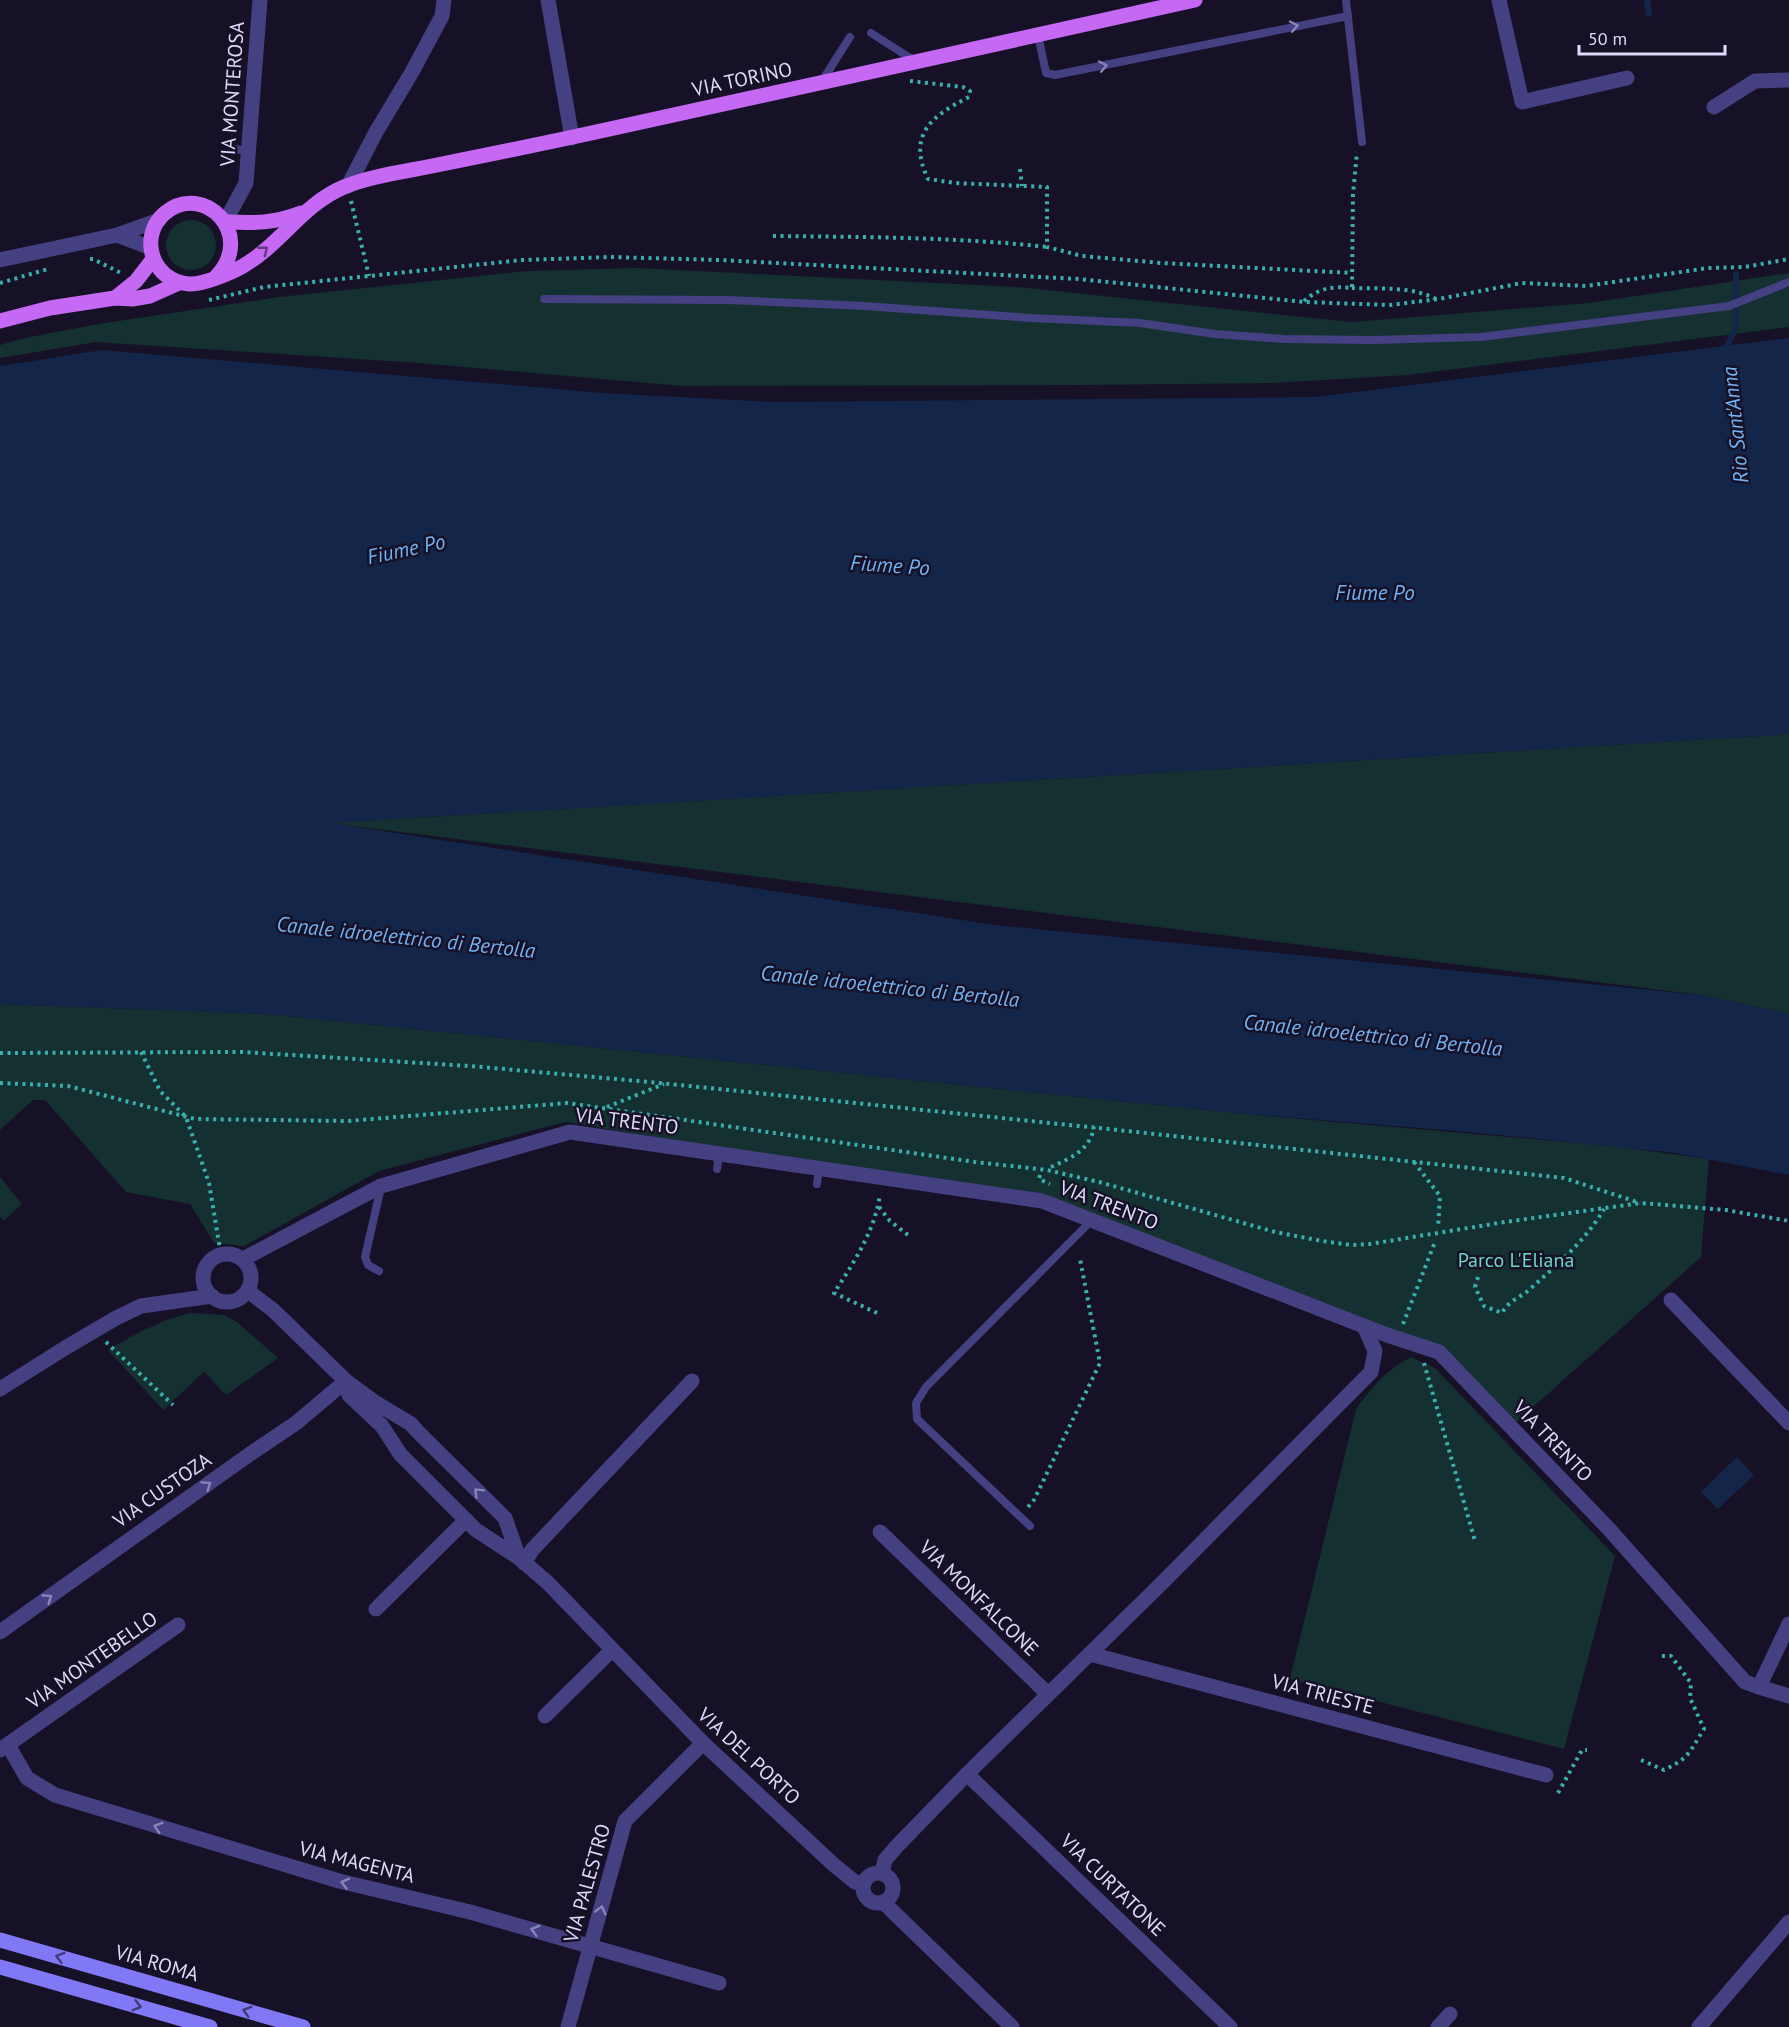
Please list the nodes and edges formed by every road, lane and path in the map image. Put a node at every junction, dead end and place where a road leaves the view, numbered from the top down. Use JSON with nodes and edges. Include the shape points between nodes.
{"nodes":[{"id":1,"x":260,"y":0,"type":"edge"},
{"id":2,"x":444,"y":0,"type":"edge"},
{"id":3,"x":548,"y":0,"type":"edge"},
{"id":4,"x":1195,"y":0,"type":"edge"},
{"id":5,"x":1347,"y":0,"type":"edge"},
{"id":6,"x":1499,"y":0,"type":"edge"},
{"id":7,"x":1348,"y":16,"type":"junction"},
{"id":8,"x":871,"y":33,"type":"dead end"},
{"id":9,"x":1038,"y":35,"type":"junction"},
{"id":10,"x":850,"y":37,"type":"dead end"},
{"id":11,"x":916,"y":62,"type":"junction"},
{"id":12,"x":1627,"y":78,"type":"dead end"},
{"id":13,"x":1789,"y":80,"type":"edge"},
{"id":14,"x":909,"y":81,"type":"dead end"},
{"id":15,"x":822,"y":83,"type":"junction"},
{"id":16,"x":1714,"y":107,"type":"dead end"},
{"id":17,"x":572,"y":138,"type":"junction"},
{"id":18,"x":1362,"y":142,"type":"joint"},
{"id":19,"x":1020,"y":169,"type":"dead end"},
{"id":20,"x":348,"y":186,"type":"junction"},
{"id":21,"x":1022,"y":186,"type":"junction"},
{"id":22,"x":304,"y":212,"type":"junction"},
{"id":23,"x":159,"y":220,"type":"junction"},
{"id":24,"x":225,"y":222,"type":"junction"},
{"id":25,"x":117,"y":235,"type":"junction"},
{"id":26,"x":773,"y":236,"type":"dead end"},
{"id":27,"x":1047,"y":247,"type":"junction"},
{"id":28,"x":152,"y":253,"type":"junction"},
{"id":29,"x":1789,"y":259,"type":"edge"},
{"id":30,"x":0,"y":260,"type":"edge"},
{"id":31,"x":83,"y":261,"type":"dead end"},
{"id":32,"x":53,"y":268,"type":"dead end"},
{"id":33,"x":1352,"y":273,"type":"junction"},
{"id":34,"x":369,"y":276,"type":"junction"},
{"id":35,"x":216,"y":277,"type":"junction"},
{"id":36,"x":136,"y":281,"type":"junction"},
{"id":37,"x":1789,"y":282,"type":"edge"},
{"id":38,"x":0,"y":283,"type":"edge"},
{"id":39,"x":179,"y":283,"type":"junction"},
{"id":40,"x":1352,"y":288,"type":"junction"},
{"id":41,"x":115,"y":298,"type":"junction"},
{"id":42,"x":543,"y":299,"type":"dead end"},
{"id":43,"x":1437,"y":300,"type":"junction"},
{"id":44,"x":202,"y":301,"type":"dead end"},
{"id":45,"x":1304,"y":302,"type":"junction"},
{"id":46,"x":0,"y":321,"type":"edge"},
{"id":47,"x":141,"y":1052,"type":"junction"},
{"id":48,"x":0,"y":1053,"type":"edge"},
{"id":49,"x":665,"y":1083,"type":"junction"},
{"id":50,"x":605,"y":1108,"type":"dead end"},
{"id":51,"x":1094,"y":1127,"type":"junction"},
{"id":52,"x":1414,"y":1162,"type":"junction"},
{"id":53,"x":1051,"y":1167,"type":"dead end"},
{"id":54,"x":883,"y":1178,"type":"junction"},
{"id":55,"x":381,"y":1186,"type":"junction"},
{"id":56,"x":878,"y":1207,"type":"junction"},
{"id":57,"x":1605,"y":1208,"type":"dead end"},
{"id":58,"x":1091,"y":1221,"type":"junction"},
{"id":59,"x":1789,"y":1221,"type":"edge"},
{"id":60,"x":1438,"y":1228,"type":"dead end"},
{"id":61,"x":908,"y":1235,"type":"dead end"},
{"id":62,"x":1435,"y":1242,"type":"dead end"},
{"id":63,"x":221,"y":1255,"type":"junction"},
{"id":64,"x":243,"y":1259,"type":"junction"},
{"id":65,"x":1080,"y":1259,"type":"dead end"},
{"id":66,"x":379,"y":1271,"type":"dead end"},
{"id":67,"x":1478,"y":1277,"type":"dead end"},
{"id":68,"x":248,"y":1291,"type":"junction"},
{"id":69,"x":212,"y":1296,"type":"junction"},
{"id":70,"x":1671,"y":1300,"type":"dead end"},
{"id":71,"x":877,"y":1313,"type":"dead end"},
{"id":72,"x":1364,"y":1326,"type":"junction"},
{"id":73,"x":94,"y":1331,"type":"junction"},
{"id":74,"x":1398,"y":1339,"type":"junction"},
{"id":75,"x":1419,"y":1345,"type":"junction"},
{"id":76,"x":346,"y":1381,"type":"junction"},
{"id":77,"x":692,"y":1381,"type":"dead end"},
{"id":78,"x":0,"y":1389,"type":"edge"},
{"id":79,"x":173,"y":1405,"type":"dead end"},
{"id":80,"x":1789,"y":1423,"type":"edge"},
{"id":81,"x":417,"y":1431,"type":"junction"},
{"id":82,"x":396,"y":1448,"type":"junction"},
{"id":83,"x":499,"y":1512,"type":"junction"},
{"id":84,"x":1019,"y":1516,"type":"junction"},
{"id":85,"x":471,"y":1525,"type":"junction"},
{"id":86,"x":1030,"y":1526,"type":"dead end"},
{"id":87,"x":880,"y":1532,"type":"dead end"},
{"id":88,"x":1475,"y":1541,"type":"dead end"},
{"id":89,"x":522,"y":1560,"type":"junction"},
{"id":90,"x":376,"y":1609,"type":"dead end"},
{"id":91,"x":1789,"y":1624,"type":"edge"},
{"id":92,"x":178,"y":1625,"type":"dead end"},
{"id":93,"x":0,"y":1632,"type":"edge"},
{"id":94,"x":612,"y":1650,"type":"junction"},
{"id":95,"x":1090,"y":1654,"type":"junction"},
{"id":96,"x":1661,"y":1656,"type":"dead end"},
{"id":97,"x":1759,"y":1687,"type":"junction"},
{"id":98,"x":1048,"y":1694,"type":"junction"},
{"id":99,"x":1789,"y":1696,"type":"edge"},
{"id":100,"x":545,"y":1716,"type":"dead end"},
{"id":101,"x":703,"y":1743,"type":"junction"},
{"id":102,"x":4,"y":1748,"type":"edge"},
{"id":103,"x":1587,"y":1750,"type":"dead end"},
{"id":104,"x":1641,"y":1760,"type":"dead end"},
{"id":105,"x":967,"y":1774,"type":"junction"},
{"id":106,"x":1546,"y":1775,"type":"dead end"},
{"id":107,"x":1558,"y":1793,"type":"dead end"},
{"id":108,"x":882,"y":1873,"type":"junction"},
{"id":109,"x":864,"y":1883,"type":"junction"},
{"id":110,"x":883,"y":1902,"type":"junction"},
{"id":111,"x":1789,"y":1922,"type":"edge"},
{"id":112,"x":4,"y":1938,"type":"edge"},
{"id":113,"x":591,"y":1945,"type":"junction"},
{"id":114,"x":0,"y":1967,"type":"edge"},
{"id":115,"x":719,"y":1983,"type":"dead end"},
{"id":116,"x":1450,"y":2014,"type":"dead end"},
{"id":117,"x":179,"y":2023,"type":"edge"},
{"id":118,"x":210,"y":2027,"type":"edge"},
{"id":119,"x":302,"y":2027,"type":"edge"},
{"id":120,"x":568,"y":2027,"type":"edge"},
{"id":121,"x":1012,"y":2027,"type":"edge"},
{"id":122,"x":1229,"y":2027,"type":"edge"},
{"id":123,"x":1438,"y":2027,"type":"edge"},
{"id":124,"x":1699,"y":2027,"type":"edge"}],
"edges":[{"from":1,"to":24,"type":"street","name":"VIA MONTEROSA","via":[[242,150],[246,183]]},
{"from":2,"to":20,"type":"street","via":[[442,16]]},
{"from":3,"to":17,"type":"street"},
{"from":4,"to":9,"type":"main road","name":"VIA TORINO"},
{"from":5,"to":7,"type":"lane"},
{"from":6,"to":12,"type":"street","via":[[1522,102]]},
{"from":9,"to":7,"type":"lane","one_way":true,"via":[[1046,73],[1055,75]]},
{"from":7,"to":18,"type":"lane"},
{"from":8,"to":11,"type":"lane"},
{"from":9,"to":11,"type":"main road","name":"VIA TORINO"},
{"from":10,"to":15,"type":"lane"},
{"from":11,"to":15,"type":"main road","name":"VIA TORINO"},
{"from":13,"to":16,"type":"street","via":[[1755,81]]},
{"from":14,"to":21,"type":"path","via":[[970,91],[969,98],[938,115],[921,140],[920,163],[928,179]]},
{"from":15,"to":17,"type":"main road","name":"VIA TORINO"},
{"from":17,"to":20,"type":"main road","name":"VIA TORINO"},
{"from":18,"to":33,"type":"path","via":[[1357,151],[1353,194]]},
{"from":19,"to":21,"type":"path"},
{"from":20,"to":22,"type":"main road","name":"VIA TORINO"},
{"from":20,"to":34,"type":"path"},
{"from":21,"to":27,"type":"path","via":[[1047,187]]},
{"from":22,"to":24,"type":"main road","name":"VIA TORINO","via":[[280,221]]},
{"from":35,"to":22,"type":"main road","name":"VIA TORINO","one_way":true,"via":[[247,264]]},
{"from":23,"to":24,"type":"main road","via":[[167,211],[189,204],[202,205]]},
{"from":23,"to":25,"type":"street"},
{"from":23,"to":28,"type":"main road","via":[[152,235]]},
{"from":24,"to":35,"type":"main road","via":[[231,234],[231,251]]},
{"from":25,"to":28,"type":"street"},
{"from":25,"to":30,"type":"street"},
{"from":26,"to":27,"type":"path","via":[[988,240]]},
{"from":27,"to":33,"type":"path","via":[[1082,255],[1161,263]]},
{"from":28,"to":36,"type":"main road"},
{"from":28,"to":39,"type":"main road","via":[[163,273]]},
{"from":29,"to":43,"type":"path","via":[[1586,286],[1522,283]]},
{"from":31,"to":36,"type":"path","via":[[93,259]]},
{"from":32,"to":38,"type":"path"},
{"from":33,"to":40,"type":"path"},
{"from":34,"to":44,"type":"path","via":[[264,287]]},
{"from":34,"to":45,"type":"path","via":[[522,260],[720,260],[1078,279]]},
{"from":35,"to":39,"type":"main road","name":"VIA TORINO","via":[[194,285]]},
{"from":36,"to":41,"type":"main road"},
{"from":37,"to":42,"type":"lane","via":[[1730,306],[1481,337],[1374,340],[1272,338],[1140,323],[864,306],[727,300]]},
{"from":39,"to":41,"type":"main road","via":[[150,296]]},
{"from":40,"to":43,"type":"path","via":[[1413,291]]},
{"from":40,"to":45,"type":"path","via":[[1323,289]]},
{"from":41,"to":46,"type":"main road"},
{"from":43,"to":45,"type":"path","via":[[1390,305]]},
{"from":47,"to":48,"type":"path"},
{"from":47,"to":49,"type":"path","via":[[253,1052]]},
{"from":47,"to":63,"type":"path","via":[[160,1091],[186,1117],[209,1183]]},
{"from":49,"to":50,"type":"path"},
{"from":49,"to":51,"type":"path"},
{"from":51,"to":52,"type":"path"},
{"from":51,"to":53,"type":"path","via":[[1089,1144]]},
{"from":52,"to":59,"type":"path","via":[[1564,1178],[1641,1203],[1726,1210]]},
{"from":52,"to":60,"type":"path","via":[[1440,1196]]},
{"from":54,"to":55,"type":"street","name":"VIA TRENTO","via":[[818,1176],[570,1132]]},
{"from":54,"to":56,"type":"path"},
{"from":54,"to":58,"type":"street","name":"VIA TRENTO","via":[[1042,1202]]},
{"from":55,"to":64,"type":"street","name":"VIA TRENTO"},
{"from":55,"to":66,"type":"lane","via":[[364,1257],[368,1265]]},
{"from":56,"to":61,"type":"path"},
{"from":56,"to":71,"type":"path","via":[[863,1247],[834,1293]]},
{"from":57,"to":67,"type":"path","via":[[1559,1263],[1525,1294],[1507,1303],[1502,1313],[1484,1306],[1475,1287]]},
{"from":58,"to":72,"type":"street","name":"VIA TRENTO"},
{"from":58,"to":84,"type":"lane","via":[[926,1387],[916,1403],[917,1419]]},
{"from":62,"to":74,"type":"path"},
{"from":63,"to":64,"type":"street"},
{"from":63,"to":69,"type":"street","via":[[205,1269],[204,1284]]},
{"from":64,"to":68,"type":"street","via":[[252,1278]]},
{"from":65,"to":84,"type":"path","via":[[1100,1363],[1034,1500]]},
{"from":68,"to":69,"type":"street","via":[[235,1301]]},
{"from":68,"to":76,"type":"street","name":"VIA DEL PORTO"},
{"from":69,"to":73,"type":"street","via":[[141,1306]]},
{"from":70,"to":80,"type":"street"},
{"from":72,"to":74,"type":"street","name":"VIA TRENTO"},
{"from":72,"to":95,"type":"street","via":[[1375,1351],[1371,1372]]},
{"from":73,"to":78,"type":"street"},
{"from":73,"to":79,"type":"path"},
{"from":74,"to":75,"type":"street","name":"VIA TRENTO"},
{"from":75,"to":88,"type":"path"},
{"from":75,"to":97,"type":"street","name":"VIA TRENTO","via":[[1439,1352],[1608,1528],[1745,1682]]},
{"from":76,"to":81,"type":"street","name":"VIA DEL PORTO"},
{"from":76,"to":82,"type":"street","name":"VIA DEL PORTO","via":[[349,1395],[382,1426]]},
{"from":93,"to":76,"type":"street","name":"VIA CUSTOZA","one_way":true,"via":[[296,1423]]},
{"from":77,"to":89,"type":"street"},
{"from":81,"to":82,"type":"street","via":[[400,1429],[393,1436]]},
{"from":83,"to":81,"type":"street","name":"VIA DEL PORTO","one_way":true},
{"from":82,"to":85,"type":"street","name":"VIA DEL PORTO"},
{"from":83,"to":85,"type":"street","via":[[497,1526],[490,1533]]},
{"from":83,"to":89,"type":"street","name":"VIA DEL PORTO"},
{"from":84,"to":86,"type":"lane"},
{"from":85,"to":89,"type":"street","name":"VIA DEL PORTO"},
{"from":85,"to":90,"type":"street"},
{"from":87,"to":98,"type":"street","name":"VIA MONFALCONE"},
{"from":89,"to":94,"type":"street","name":"VIA DEL PORTO"},
{"from":91,"to":97,"type":"street"},
{"from":92,"to":102,"type":"street","name":"VIA MONTEBELLO"},
{"from":94,"to":100,"type":"street"},
{"from":94,"to":101,"type":"street","name":"VIA DEL PORTO"},
{"from":95,"to":98,"type":"street"},
{"from":95,"to":106,"type":"street","name":"VIA TRIESTE"},
{"from":96,"to":104,"type":"path","via":[[1671,1656],[1691,1683],[1690,1698],[1704,1729],[1689,1756],[1664,1770]]},
{"from":97,"to":99,"type":"street","name":"VIA TRENTO"},
{"from":98,"to":105,"type":"street"},
{"from":101,"to":109,"type":"street","name":"VIA DEL PORTO","via":[[834,1865],[855,1882]]},
{"from":113,"to":101,"type":"street","name":"VIA PALESTRO","one_way":true,"via":[[625,1821]]},
{"from":113,"to":102,"type":"street","name":"VIA MAGENTA","one_way":true,"via":[[339,1881],[55,1795],[27,1778]]},
{"from":103,"to":107,"type":"path","via":[[1579,1753]]},
{"from":105,"to":108,"type":"street","via":[[897,1846],[885,1860]]},
{"from":105,"to":122,"type":"street","name":"VIA CURTATONE"},
{"from":108,"to":109,"type":"street","via":[[870,1875]]},
{"from":108,"to":110,"type":"street","via":[[893,1887]]},
{"from":109,"to":110,"type":"street","via":[[862,1889],[867,1899]]},
{"from":110,"to":121,"type":"street"},
{"from":111,"to":124,"type":"street"},
{"from":119,"to":112,"type":"main road","name":"VIA ROMA","one_way":true,"via":[[271,2014]]},
{"from":113,"to":115,"type":"street","name":"VIA MAGENTA"},
{"from":113,"to":120,"type":"street","name":"VIA PALESTRO"},
{"from":114,"to":117,"type":"main road","one_way":true,"via":[[101,2002]]},
{"from":116,"to":123,"type":"street"},
{"from":117,"to":118,"type":"main road"}]}
